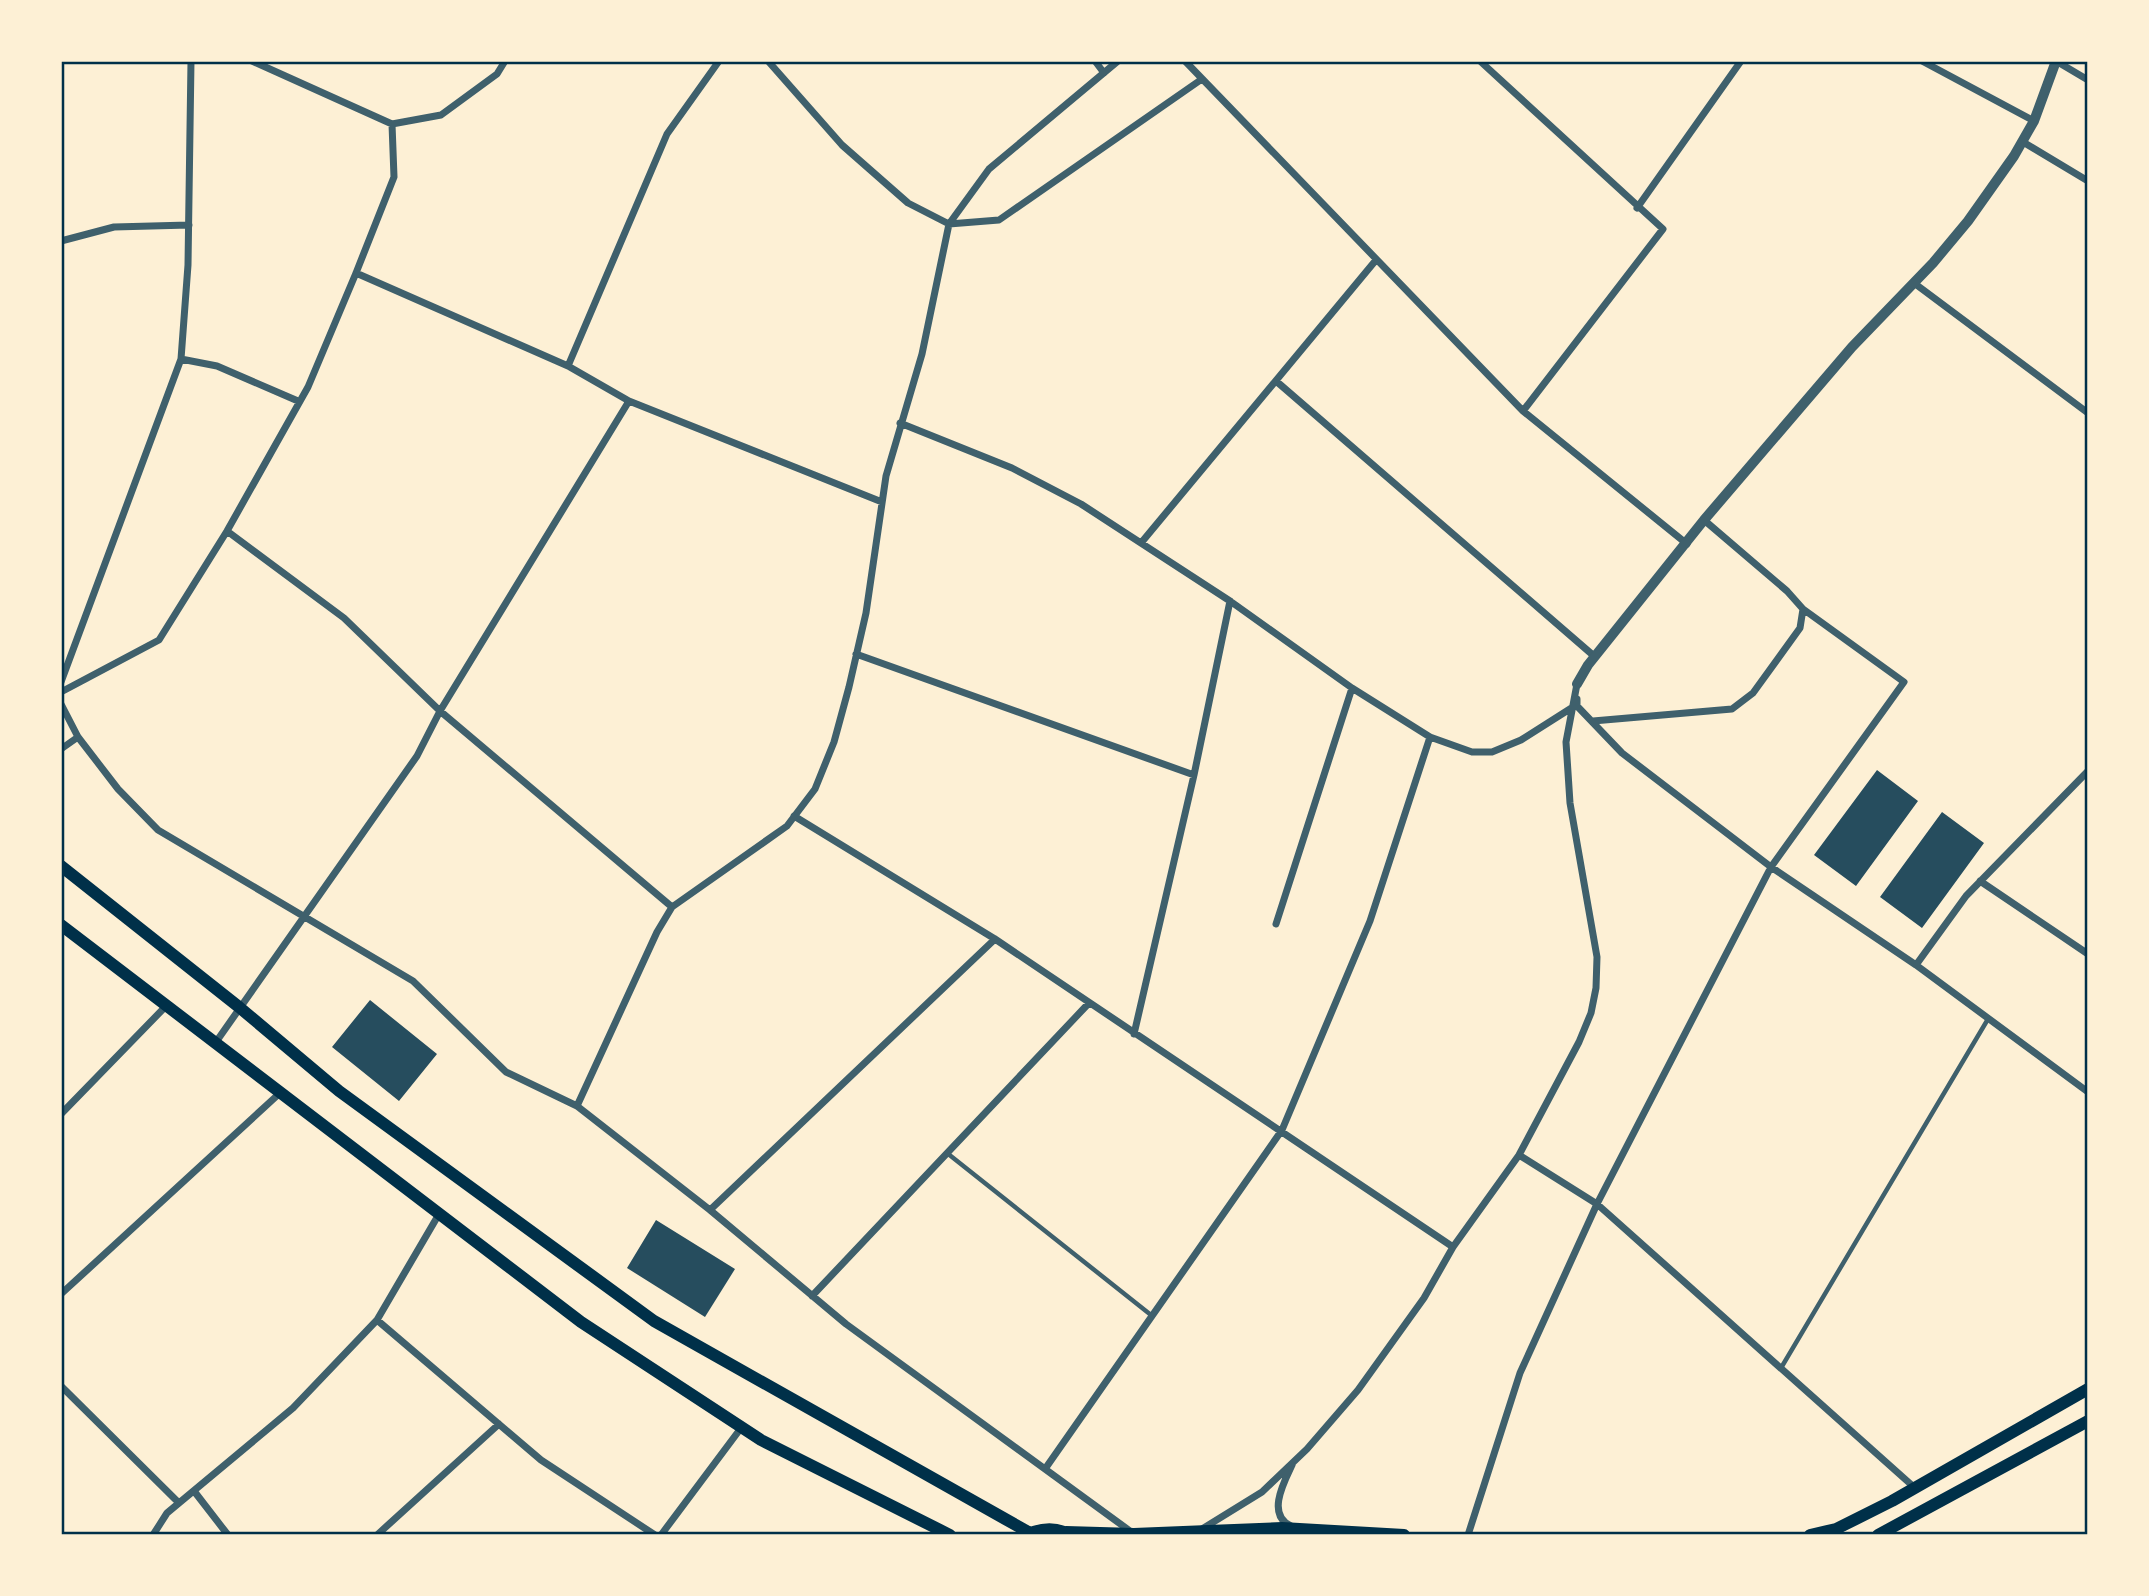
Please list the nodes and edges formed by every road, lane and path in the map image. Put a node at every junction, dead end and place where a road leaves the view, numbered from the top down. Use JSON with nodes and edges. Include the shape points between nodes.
{"nodes":[{"id":1,"x":191,"y":61,"type":"edge"},
{"id":2,"x":252,"y":61,"type":"edge"},
{"id":3,"x":505,"y":61,"type":"edge"},
{"id":4,"x":719,"y":61,"type":"edge"},
{"id":5,"x":768,"y":61,"type":"edge"},
{"id":6,"x":1095,"y":61,"type":"edge"},
{"id":7,"x":1118,"y":61,"type":"edge"},
{"id":8,"x":1185,"y":61,"type":"edge"},
{"id":9,"x":1480,"y":61,"type":"edge"},
{"id":10,"x":1741,"y":61,"type":"edge"},
{"id":11,"x":1922,"y":61,"type":"edge"},
{"id":12,"x":2056,"y":61,"type":"edge"},
{"id":13,"x":1104,"y":73,"type":"junction"},
{"id":14,"x":1202,"y":79,"type":"junction"},
{"id":15,"x":2088,"y":80,"type":"edge"},
{"id":16,"x":2034,"y":121,"type":"junction"},
{"id":17,"x":392,"y":124,"type":"junction"},
{"id":18,"x":2022,"y":142,"type":"junction"},
{"id":19,"x":2088,"y":181,"type":"edge"},
{"id":20,"x":1637,"y":208,"type":"junction"},
{"id":21,"x":949,"y":224,"type":"junction"},
{"id":22,"x":189,"y":225,"type":"junction"},
{"id":23,"x":61,"y":242,"type":"edge"},
{"id":24,"x":1376,"y":260,"type":"junction"},
{"id":25,"x":356,"y":273,"type":"junction"},
{"id":26,"x":1914,"y":284,"type":"junction"},
{"id":27,"x":181,"y":359,"type":"junction"},
{"id":28,"x":568,"y":366,"type":"junction"},
{"id":29,"x":1276,"y":381,"type":"junction"},
{"id":30,"x":298,"y":401,"type":"junction"},
{"id":31,"x":629,"y":401,"type":"junction"},
{"id":32,"x":1523,"y":411,"type":"junction"},
{"id":33,"x":2088,"y":414,"type":"edge"},
{"id":34,"x":900,"y":423,"type":"junction"},
{"id":35,"x":882,"y":502,"type":"junction"},
{"id":36,"x":1704,"y":520,"type":"junction"},
{"id":37,"x":227,"y":531,"type":"junction"},
{"id":38,"x":1141,"y":543,"type":"junction"},
{"id":39,"x":1687,"y":544,"type":"junction"},
{"id":40,"x":1230,"y":601,"type":"junction"},
{"id":41,"x":1803,"y":609,"type":"junction"},
{"id":42,"x":856,"y":654,"type":"junction"},
{"id":43,"x":1594,"y":656,"type":"junction"},
{"id":44,"x":61,"y":682,"type":"edge"},
{"id":45,"x":1577,"y":684,"type":"junction"},
{"id":46,"x":1352,"y":688,"type":"junction"},
{"id":47,"x":61,"y":692,"type":"edge"},
{"id":48,"x":61,"y":704,"type":"edge"},
{"id":49,"x":1573,"y":707,"type":"junction"},
{"id":50,"x":440,"y":711,"type":"junction"},
{"id":51,"x":1593,"y":721,"type":"junction"},
{"id":52,"x":78,"y":737,"type":"junction"},
{"id":53,"x":1430,"y":737,"type":"junction"},
{"id":54,"x":61,"y":749,"type":"edge"},
{"id":55,"x":2088,"y":771,"type":"edge"},
{"id":56,"x":1194,"y":775,"type":"junction"},
{"id":57,"x":794,"y":816,"type":"junction"},
{"id":58,"x":61,"y":866,"type":"edge"},
{"id":59,"x":1771,"y":867,"type":"junction"},
{"id":60,"x":1980,"y":881,"type":"junction"},
{"id":61,"x":672,"y":907,"type":"junction"},
{"id":62,"x":303,"y":918,"type":"junction"},
{"id":63,"x":1276,"y":924,"type":"dead end"},
{"id":64,"x":61,"y":925,"type":"edge"},
{"id":65,"x":995,"y":939,"type":"junction"},
{"id":66,"x":2088,"y":954,"type":"edge"},
{"id":67,"x":1916,"y":965,"type":"junction"},
{"id":68,"x":1089,"y":1003,"type":"junction"},
{"id":69,"x":167,"y":1005,"type":"junction"},
{"id":70,"x":239,"y":1006,"type":"junction"},
{"id":71,"x":1988,"y":1018,"type":"junction"},
{"id":72,"x":1134,"y":1034,"type":"junction"},
{"id":73,"x":216,"y":1042,"type":"junction"},
{"id":74,"x":281,"y":1092,"type":"junction"},
{"id":75,"x":2088,"y":1092,"type":"edge"},
{"id":76,"x":577,"y":1106,"type":"junction"},
{"id":77,"x":61,"y":1114,"type":"edge"},
{"id":78,"x":1282,"y":1130,"type":"junction"},
{"id":79,"x":947,"y":1153,"type":"junction"},
{"id":80,"x":1519,"y":1155,"type":"junction"},
{"id":81,"x":1597,"y":1204,"type":"junction"},
{"id":82,"x":710,"y":1210,"type":"junction"},
{"id":83,"x":439,"y":1214,"type":"junction"},
{"id":84,"x":1453,"y":1247,"type":"junction"},
{"id":85,"x":61,"y":1294,"type":"edge"},
{"id":86,"x":812,"y":1296,"type":"junction"},
{"id":87,"x":1151,"y":1315,"type":"junction"},
{"id":88,"x":377,"y":1320,"type":"junction"},
{"id":89,"x":1781,"y":1368,"type":"junction"},
{"id":90,"x":61,"y":1386,"type":"edge"},
{"id":91,"x":2088,"y":1389,"type":"edge"},
{"id":92,"x":2088,"y":1421,"type":"edge"},
{"id":93,"x":499,"y":1424,"type":"junction"},
{"id":94,"x":741,"y":1428,"type":"junction"},
{"id":95,"x":1293,"y":1461,"type":"junction"},
{"id":96,"x":1045,"y":1469,"type":"junction"},
{"id":97,"x":1915,"y":1488,"type":"junction"},
{"id":98,"x":194,"y":1491,"type":"junction"},
{"id":99,"x":179,"y":1503,"type":"junction"},
{"id":100,"x":1301,"y":1529,"type":"junction"},
{"id":101,"x":1198,"y":1531,"type":"junction"},
{"id":102,"x":1068,"y":1533,"type":"edge"},
{"id":103,"x":1028,"y":1534,"type":"edge"},
{"id":104,"x":1134,"y":1534,"type":"edge"},
{"id":105,"x":153,"y":1535,"type":"edge"},
{"id":106,"x":228,"y":1535,"type":"edge"},
{"id":107,"x":377,"y":1535,"type":"edge"},
{"id":108,"x":655,"y":1535,"type":"edge"},
{"id":109,"x":661,"y":1535,"type":"edge"},
{"id":110,"x":950,"y":1535,"type":"edge"},
{"id":111,"x":1404,"y":1535,"type":"edge"},
{"id":112,"x":1468,"y":1535,"type":"edge"},
{"id":113,"x":1810,"y":1535,"type":"edge"},
{"id":114,"x":1878,"y":1535,"type":"edge"}],
"edges":[{"from":1,"to":22,"type":"street"},
{"from":2,"to":17,"type":"street"},
{"from":3,"to":17,"type":"street","via":[[497,74],[441,115]]},
{"from":4,"to":28,"type":"street","via":[[667,134]]},
{"from":5,"to":21,"type":"street","via":[[842,145],[908,203]]},
{"from":6,"to":13,"type":"street"},
{"from":7,"to":13,"type":"street"},
{"from":8,"to":14,"type":"street"},
{"from":9,"to":20,"type":"street"},
{"from":10,"to":20,"type":"street"},
{"from":11,"to":16,"type":"street"},
{"from":12,"to":15,"type":"street"},
{"from":12,"to":16,"type":"street"},
{"from":13,"to":21,"type":"street","via":[[989,169]]},
{"from":14,"to":21,"type":"street","via":[[999,220]]},
{"from":14,"to":24,"type":"street"},
{"from":16,"to":18,"type":"street"},
{"from":17,"to":25,"type":"street","via":[[394,177]]},
{"from":18,"to":19,"type":"street"},
{"from":18,"to":26,"type":"street","via":[[1968,221]]},
{"from":20,"to":32,"type":"street","via":[[1663,229]]},
{"from":21,"to":34,"type":"street","via":[[922,354]]},
{"from":22,"to":23,"type":"street","via":[[114,227]]},
{"from":22,"to":27,"type":"street"},
{"from":24,"to":29,"type":"street"},
{"from":24,"to":32,"type":"street"},
{"from":25,"to":28,"type":"street"},
{"from":25,"to":30,"type":"street"},
{"from":26,"to":33,"type":"street"},
{"from":26,"to":36,"type":"street","via":[[1852,347]]},
{"from":27,"to":30,"type":"street","via":[[217,366]]},
{"from":27,"to":44,"type":"street"},
{"from":28,"to":31,"type":"street"},
{"from":29,"to":38,"type":"street"},
{"from":29,"to":43,"type":"street"},
{"from":30,"to":37,"type":"street"},
{"from":31,"to":35,"type":"street"},
{"from":31,"to":50,"type":"street"},
{"from":32,"to":39,"type":"street"},
{"from":34,"to":35,"type":"street"},
{"from":34,"to":38,"type":"street","via":[[1012,468],[1082,504]]},
{"from":35,"to":42,"type":"street"},
{"from":36,"to":39,"type":"street"},
{"from":36,"to":41,"type":"street"},
{"from":37,"to":47,"type":"street","via":[[159,640]]},
{"from":37,"to":50,"type":"street","via":[[344,618]]},
{"from":38,"to":40,"type":"street"},
{"from":39,"to":43,"type":"street"},
{"from":40,"to":46,"type":"street"},
{"from":40,"to":56,"type":"street"},
{"from":41,"to":51,"type":"street","via":[[1800,628],[1753,693],[1732,709]]},
{"from":41,"to":59,"type":"street","via":[[1904,682]]},
{"from":42,"to":56,"type":"street"},
{"from":42,"to":57,"type":"street","via":[[834,742],[815,789]]},
{"from":43,"to":45,"type":"street"},
{"from":45,"to":49,"type":"street"},
{"from":45,"to":51,"type":"street","via":[[1577,706]]},
{"from":46,"to":53,"type":"street"},
{"from":46,"to":63,"type":"street"},
{"from":48,"to":52,"type":"street"},
{"from":49,"to":53,"type":"street","via":[[1521,740],[1492,752],[1472,752]]},
{"from":49,"to":80,"type":"street","via":[[1566,742],[1570,803],[1597,957],[1596,988],[1579,1042]]},
{"from":50,"to":61,"type":"street"},
{"from":50,"to":62,"type":"street","via":[[417,755]]},
{"from":51,"to":59,"type":"street","via":[[1622,753]]},
{"from":52,"to":54,"type":"street"},
{"from":52,"to":62,"type":"street","via":[[158,831]]},
{"from":53,"to":78,"type":"street","via":[[1370,921]]},
{"from":55,"to":60,"type":"street"},
{"from":56,"to":72,"type":"street"},
{"from":57,"to":61,"type":"street","via":[[787,826]]},
{"from":57,"to":65,"type":"street"},
{"from":58,"to":70,"type":"main road"},
{"from":59,"to":67,"type":"street"},
{"from":59,"to":81,"type":"street"},
{"from":60,"to":66,"type":"street"},
{"from":60,"to":67,"type":"street"},
{"from":61,"to":76,"type":"street"},
{"from":62,"to":70,"type":"street"},
{"from":62,"to":76,"type":"street","via":[[413,981],[506,1072]]},
{"from":64,"to":69,"type":"main road"},
{"from":65,"to":68,"type":"street"},
{"from":65,"to":82,"type":"street"},
{"from":67,"to":71,"type":"street"},
{"from":68,"to":72,"type":"street"},
{"from":68,"to":79,"type":"street"},
{"from":69,"to":73,"type":"main road"},
{"from":69,"to":77,"type":"street"},
{"from":70,"to":73,"type":"street"},
{"from":70,"to":103,"type":"main road","via":[[339,1091],[654,1321]]},
{"from":71,"to":75,"type":"street"},
{"from":71,"to":89,"type":"lane"},
{"from":72,"to":78,"type":"street"},
{"from":73,"to":74,"type":"main road"},
{"from":74,"to":83,"type":"main road"},
{"from":74,"to":85,"type":"street"},
{"from":76,"to":82,"type":"street"},
{"from":78,"to":84,"type":"street"},
{"from":78,"to":87,"type":"street"},
{"from":79,"to":86,"type":"street"},
{"from":79,"to":87,"type":"lane"},
{"from":80,"to":81,"type":"street"},
{"from":80,"to":84,"type":"street"},
{"from":81,"to":89,"type":"street"},
{"from":81,"to":112,"type":"street","via":[[1520,1373]]},
{"from":82,"to":86,"type":"street"},
{"from":83,"to":88,"type":"street"},
{"from":83,"to":94,"type":"main road","via":[[581,1322]]},
{"from":84,"to":95,"type":"street","via":[[1424,1298],[1358,1390]]},
{"from":86,"to":96,"type":"street"},
{"from":87,"to":96,"type":"street"},
{"from":88,"to":93,"type":"street"},
{"from":88,"to":98,"type":"street","via":[[293,1408]]},
{"from":89,"to":97,"type":"street"},
{"from":90,"to":99,"type":"street"},
{"from":91,"to":97,"type":"main road"},
{"from":92,"to":114,"type":"main road"},
{"from":93,"to":107,"type":"street"},
{"from":93,"to":108,"type":"street","via":[[541,1460]]},
{"from":94,"to":109,"type":"street"},
{"from":94,"to":110,"type":"main road"},
{"from":95,"to":100,"type":"street","via":[[1278,1509],[1286,1524]]},
{"from":95,"to":101,"type":"street","via":[[1262,1492]]},
{"from":96,"to":104,"type":"street"},
{"from":97,"to":113,"type":"main road","via":[[1836,1529]]},
{"from":98,"to":99,"type":"street"},
{"from":98,"to":106,"type":"street"},
{"from":99,"to":105,"type":"street"},
{"from":100,"to":101,"type":"main road"},
{"from":100,"to":111,"type":"main road"},
{"from":101,"to":104,"type":"main road"},
{"from":102,"to":103,"type":"main road","via":[[1044,1529]]},
{"from":102,"to":104,"type":"main road"}]}
